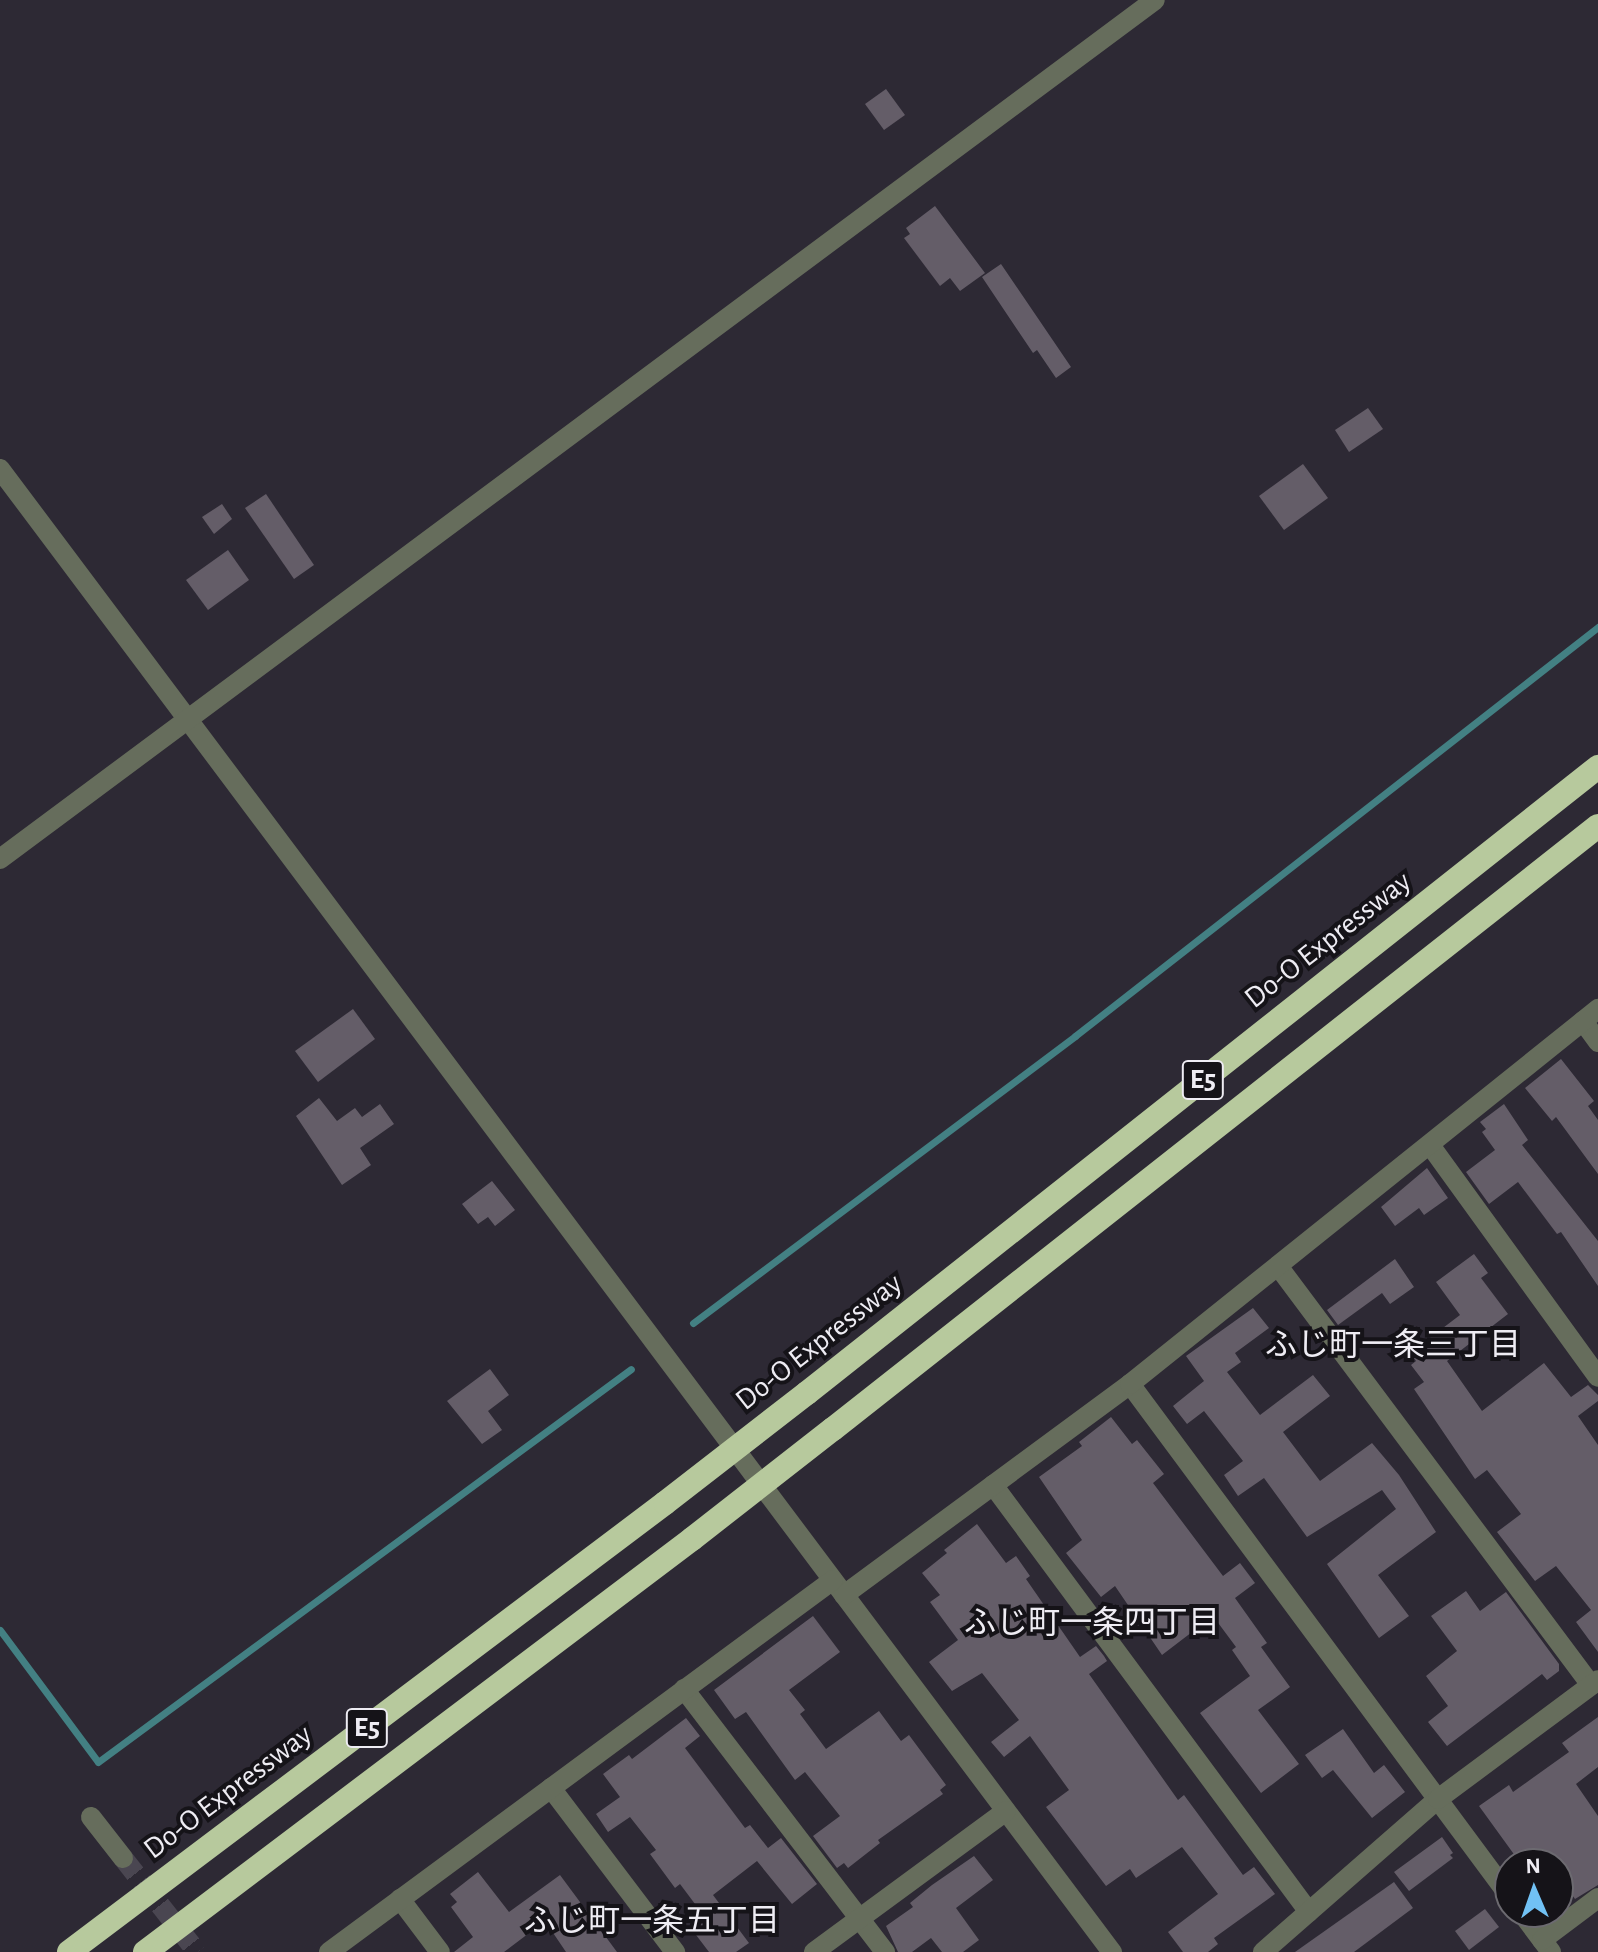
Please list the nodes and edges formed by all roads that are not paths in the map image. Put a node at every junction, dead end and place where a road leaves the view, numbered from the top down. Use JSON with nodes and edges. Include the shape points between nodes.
{"nodes":[{"id":1,"x":1155,"y":0,"type":"edge"},
{"id":2,"x":0,"y":469,"type":"edge"},
{"id":3,"x":186,"y":720,"type":"junction"},
{"id":4,"x":1598,"y":767,"type":"edge"},
{"id":5,"x":1598,"y":826,"type":"edge"},
{"id":6,"x":0,"y":859,"type":"edge"},
{"id":7,"x":1590,"y":1015,"type":"edge"},
{"id":8,"x":1598,"y":1042,"type":"edge"},
{"id":9,"x":1430,"y":1145,"type":"junction"},
{"id":10,"x":1278,"y":1266,"type":"junction"},
{"id":11,"x":1598,"y":1377,"type":"edge"},
{"id":12,"x":1130,"y":1384,"type":"junction"},
{"id":13,"x":993,"y":1485,"type":"junction"},
{"id":14,"x":838,"y":1588,"type":"junction"},
{"id":15,"x":1594,"y":1682,"type":"edge"},
{"id":16,"x":684,"y":1689,"type":"junction"},
{"id":17,"x":551,"y":1788,"type":"junction"},
{"id":18,"x":1438,"y":1799,"type":"junction"},
{"id":19,"x":1006,"y":1811,"type":"junction"},
{"id":20,"x":91,"y":1817,"type":"dead end"},
{"id":21,"x":123,"y":1858,"type":"tunnel mouth"},
{"id":22,"x":1494,"y":1875,"type":"edge"},
{"id":23,"x":1598,"y":1898,"type":"edge"},
{"id":24,"x":400,"y":1899,"type":"junction"},
{"id":25,"x":1309,"y":1912,"type":"junction"},
{"id":26,"x":860,"y":1919,"type":"junction"},
{"id":27,"x":1533,"y":1928,"type":"edge"},
{"id":28,"x":1546,"y":1946,"type":"edge"},
{"id":29,"x":69,"y":1952,"type":"edge"},
{"id":30,"x":145,"y":1952,"type":"edge"},
{"id":31,"x":329,"y":1952,"type":"edge"},
{"id":32,"x":440,"y":1952,"type":"edge"},
{"id":33,"x":675,"y":1952,"type":"edge"},
{"id":34,"x":814,"y":1952,"type":"edge"},
{"id":35,"x":885,"y":1952,"type":"edge"},
{"id":36,"x":1112,"y":1952,"type":"edge"},
{"id":37,"x":1263,"y":1952,"type":"edge"}],
"edges":[{"from":1,"to":3,"type":"street"},
{"from":2,"to":3,"type":"street"},
{"from":3,"to":6,"type":"street"},
{"from":3,"to":14,"type":"street"},
{"from":4,"to":29,"type":"highway","name":"Do-O Expressway","number":"E5","bridge":true,"via":[[807,1393]]},
{"from":5,"to":30,"type":"highway","number":"E5","bridge":true,"via":[[692,1539]]},
{"from":7,"to":8,"type":"street"},
{"from":7,"to":9,"type":"street"},
{"from":9,"to":10,"type":"street"},
{"from":9,"to":11,"type":"street"},
{"from":10,"to":12,"type":"street"},
{"from":10,"to":15,"type":"street"},
{"from":12,"to":13,"type":"street"},
{"from":12,"to":18,"type":"street"},
{"from":13,"to":14,"type":"street"},
{"from":13,"to":25,"type":"street"},
{"from":14,"to":16,"type":"street"},
{"from":14,"to":19,"type":"street"},
{"from":15,"to":18,"type":"street"},
{"from":16,"to":17,"type":"street"},
{"from":16,"to":26,"type":"street"},
{"from":17,"to":24,"type":"street"},
{"from":17,"to":33,"type":"street"},
{"from":18,"to":22,"type":"street"},
{"from":18,"to":25,"type":"street"},
{"from":19,"to":26,"type":"street"},
{"from":19,"to":36,"type":"street"},
{"from":20,"to":21,"type":"street"},
{"from":23,"to":28,"type":"street"},
{"from":24,"to":31,"type":"street"},
{"from":24,"to":32,"type":"street"},
{"from":25,"to":37,"type":"street"},
{"from":26,"to":34,"type":"street"},
{"from":26,"to":35,"type":"street"},
{"from":27,"to":28,"type":"street"}]}
